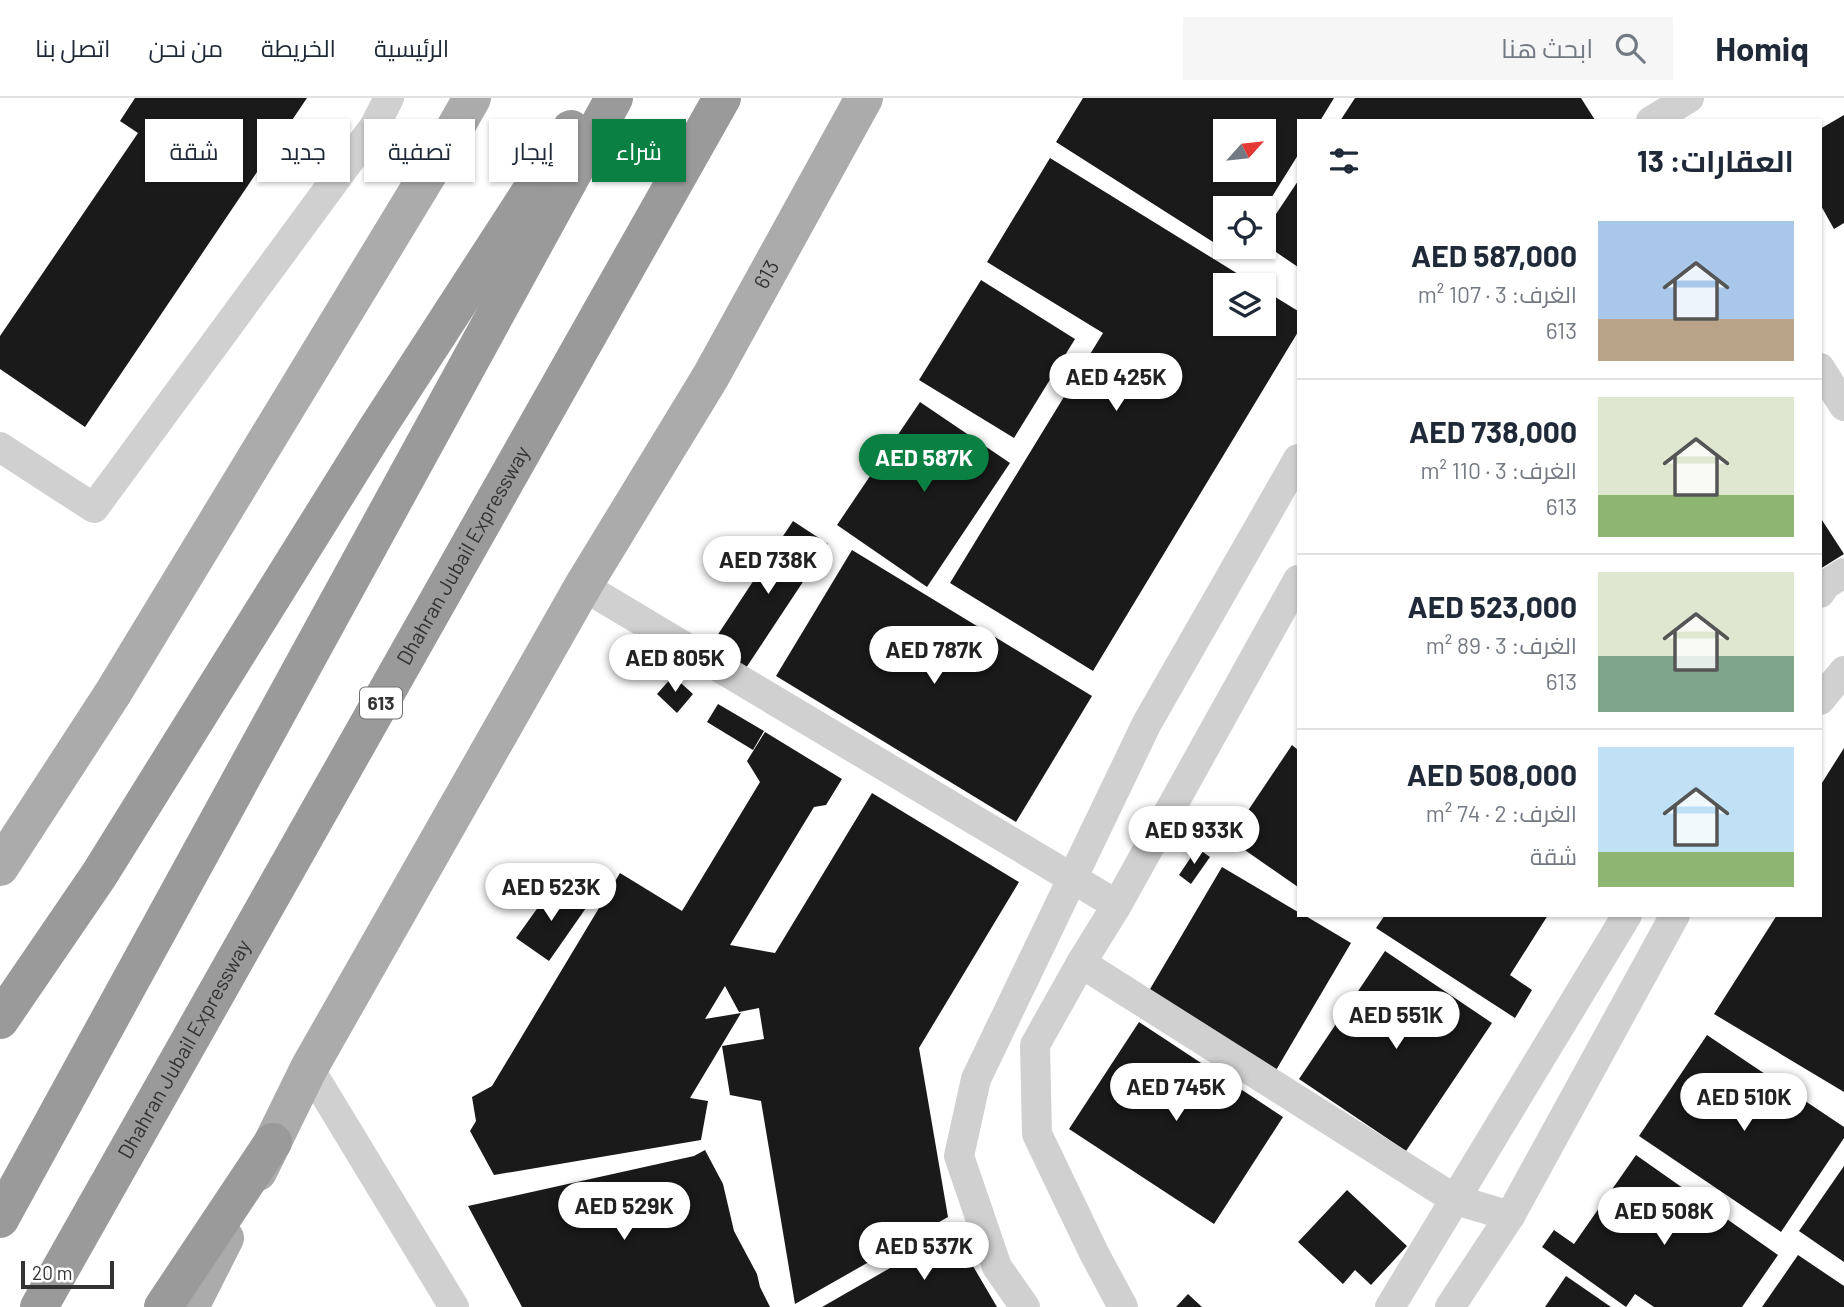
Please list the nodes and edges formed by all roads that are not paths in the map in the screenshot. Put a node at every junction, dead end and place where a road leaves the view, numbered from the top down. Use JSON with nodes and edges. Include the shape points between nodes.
{"nodes":[{"id":1,"x":389,"y":98,"type":"edge"},
{"id":2,"x":472,"y":98,"type":"edge"},
{"id":3,"x":591,"y":98,"type":"edge"},
{"id":4,"x":614,"y":98,"type":"edge"},
{"id":5,"x":722,"y":98,"type":"edge"},
{"id":6,"x":864,"y":98,"type":"edge"},
{"id":7,"x":1689,"y":98,"type":"edge"},
{"id":8,"x":1658,"y":113,"type":"edge"},
{"id":9,"x":1822,"y":371,"type":"edge"},
{"id":10,"x":1844,"y":406,"type":"edge"},
{"id":11,"x":0,"y":447,"type":"edge"},
{"id":12,"x":1297,"y":461,"type":"edge"},
{"id":13,"x":1844,"y":573,"type":"edge"},
{"id":14,"x":1297,"y":582,"type":"edge"},
{"id":15,"x":583,"y":586,"type":"junction"},
{"id":16,"x":1822,"y":590,"type":"edge"},
{"id":17,"x":1844,"y":670,"type":"edge"},
{"id":18,"x":1822,"y":698,"type":"edge"},
{"id":19,"x":0,"y":867,"type":"edge"},
{"id":20,"x":1072,"y":878,"type":"junction"},
{"id":21,"x":1117,"y":905,"type":"junction"},
{"id":22,"x":1626,"y":917,"type":"edge"},
{"id":23,"x":1674,"y":917,"type":"edge"},
{"id":24,"x":1081,"y":963,"type":"junction"},
{"id":25,"x":0,"y":1020,"type":"edge"},
{"id":26,"x":309,"y":1068,"type":"junction"},
{"id":27,"x":273,"y":1142,"type":"junction"},
{"id":28,"x":1456,"y":1200,"type":"junction"},
{"id":29,"x":1510,"y":1216,"type":"junction"},
{"id":30,"x":0,"y":1219,"type":"edge"},
{"id":31,"x":39,"y":1307,"type":"edge"},
{"id":32,"x":163,"y":1307,"type":"edge"},
{"id":33,"x":190,"y":1307,"type":"edge"},
{"id":34,"x":454,"y":1307,"type":"edge"},
{"id":35,"x":1025,"y":1307,"type":"edge"},
{"id":36,"x":1123,"y":1307,"type":"edge"},
{"id":37,"x":1390,"y":1307,"type":"edge"},
{"id":38,"x":1450,"y":1307,"type":"edge"}],
"edges":[{"from":1,"to":11,"type":"street","via":[[374,127],[94,508]]},
{"from":2,"to":19,"type":"main road","via":[[113,693]]},
{"from":3,"to":25,"type":"highway","via":[[376,430],[99,875]]},
{"from":4,"to":30,"type":"highway"},
{"from":5,"to":31,"type":"highway","name":"Dhahran Jubail Expressway","number":"613"},
{"from":6,"to":15,"type":"main road","name":"613","via":[[711,376]]},
{"from":7,"to":8,"type":"street"},
{"from":9,"to":10,"type":"street"},
{"from":12,"to":20,"type":"street","via":[[1147,723]]},
{"from":13,"to":16,"type":"street"},
{"from":14,"to":21,"type":"street"},
{"from":15,"to":20,"type":"street"},
{"from":15,"to":26,"type":"main road","name":"613"},
{"from":17,"to":18,"type":"street"},
{"from":20,"to":21,"type":"street"},
{"from":20,"to":35,"type":"street","via":[[975,1079],[959,1156],[997,1267]]},
{"from":21,"to":24,"type":"street"},
{"from":22,"to":28,"type":"street"},
{"from":23,"to":29,"type":"street"},
{"from":24,"to":28,"type":"street"},
{"from":24,"to":36,"type":"street","via":[[1035,1045],[1037,1134]]},
{"from":26,"to":27,"type":"main road","name":"613"},
{"from":26,"to":34,"type":"street"},
{"from":27,"to":32,"type":"highway"},
{"from":27,"to":33,"type":"main road","name":"613"},
{"from":28,"to":29,"type":"street"},
{"from":28,"to":37,"type":"street"},
{"from":29,"to":38,"type":"street"}]}
